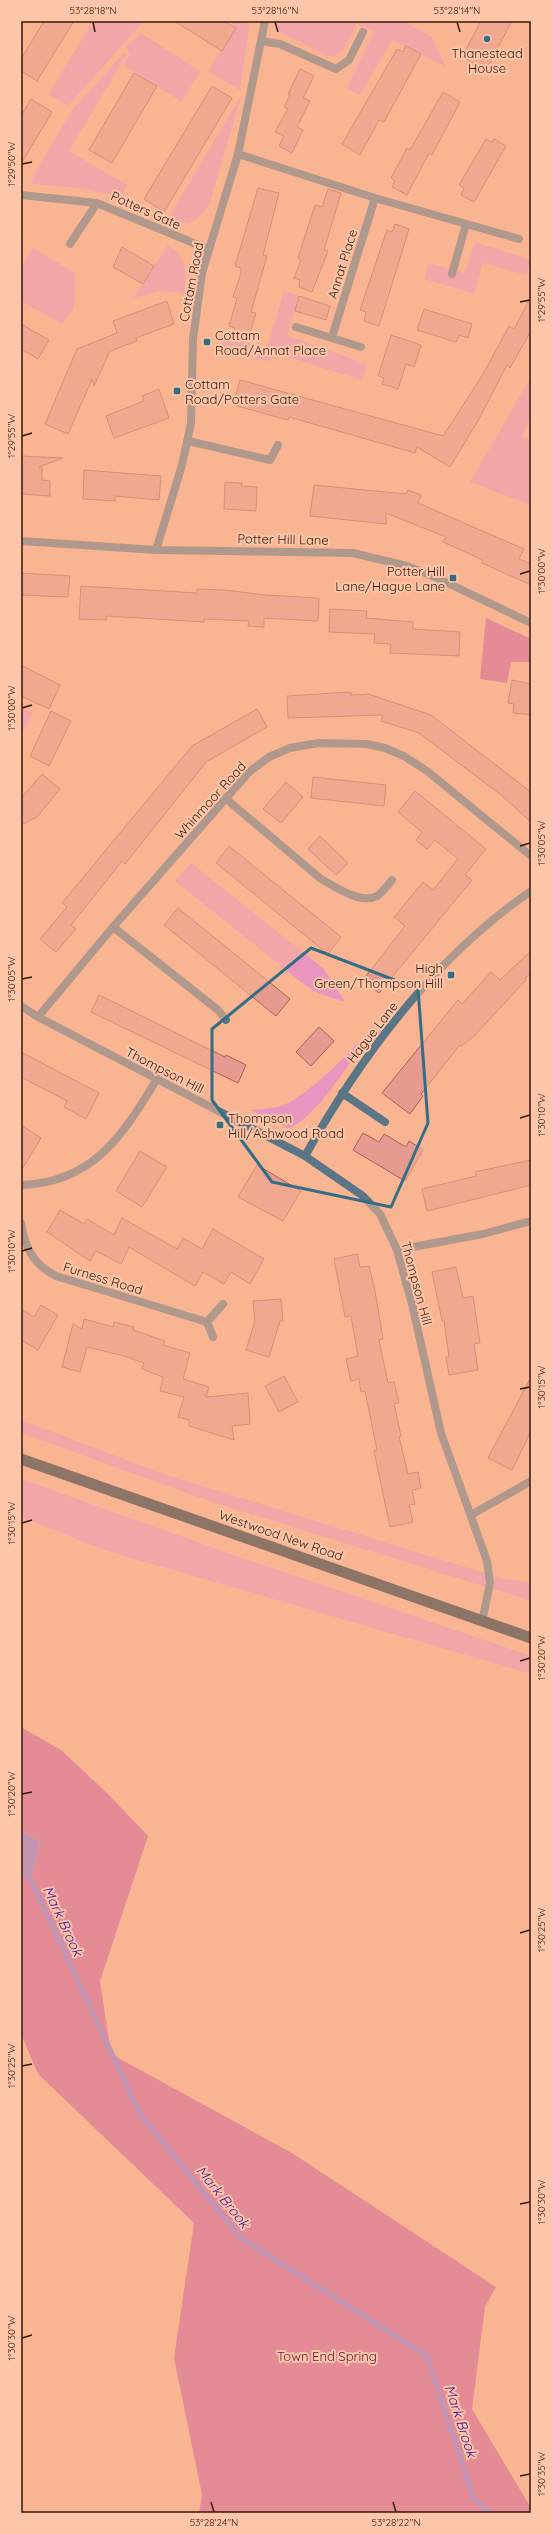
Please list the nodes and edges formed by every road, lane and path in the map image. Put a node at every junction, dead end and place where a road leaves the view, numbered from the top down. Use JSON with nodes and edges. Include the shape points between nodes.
{"nodes":[{"id":1,"x":265,"y":21,"type":"edge"},
{"id":2,"x":363,"y":32,"type":"dead end"},
{"id":3,"x":261,"y":41,"type":"junction"},
{"id":4,"x":238,"y":154,"type":"junction"},
{"id":5,"x":21,"y":195,"type":"edge"},
{"id":6,"x":375,"y":198,"type":"junction"},
{"id":7,"x":97,"y":203,"type":"junction"},
{"id":8,"x":466,"y":224,"type":"junction"},
{"id":9,"x":519,"y":239,"type":"dead end"},
{"id":10,"x":70,"y":244,"type":"dead end"},
{"id":11,"x":208,"y":248,"type":"junction"},
{"id":12,"x":452,"y":274,"type":"dead end"},
{"id":13,"x":296,"y":327,"type":"dead end"},
{"id":14,"x":332,"y":338,"type":"junction"},
{"id":15,"x":361,"y":347,"type":"dead end"},
{"id":16,"x":188,"y":441,"type":"junction"},
{"id":17,"x":278,"y":445,"type":"dead end"},
{"id":18,"x":21,"y":541,"type":"edge"},
{"id":19,"x":156,"y":550,"type":"junction"},
{"id":20,"x":531,"y":623,"type":"edge"},
{"id":21,"x":226,"y":798,"type":"junction"},
{"id":22,"x":531,"y":856,"type":"edge"},
{"id":23,"x":392,"y":880,"type":"dead end"},
{"id":24,"x":531,"y":891,"type":"edge"},
{"id":25,"x":113,"y":928,"type":"junction"},
{"id":26,"x":21,"y":1006,"type":"edge"},
{"id":27,"x":38,"y":1017,"type":"junction"},
{"id":28,"x":226,"y":1020,"type":"dead end"},
{"id":29,"x":157,"y":1079,"type":"junction"},
{"id":30,"x":342,"y":1093,"type":"junction"},
{"id":31,"x":385,"y":1122,"type":"dead end"},
{"id":32,"x":305,"y":1156,"type":"junction"},
{"id":33,"x":21,"y":1185,"type":"edge"},
{"id":34,"x":531,"y":1221,"type":"edge"},
{"id":35,"x":21,"y":1223,"type":"edge"},
{"id":36,"x":397,"y":1250,"type":"junction"},
{"id":37,"x":223,"y":1304,"type":"dead end"},
{"id":38,"x":207,"y":1322,"type":"junction"},
{"id":39,"x":213,"y":1337,"type":"dead end"},
{"id":40,"x":21,"y":1459,"type":"edge"},
{"id":41,"x":531,"y":1481,"type":"edge"},
{"id":42,"x":471,"y":1515,"type":"junction"},
{"id":43,"x":482,"y":1622,"type":"junction"},
{"id":44,"x":531,"y":1638,"type":"edge"}],
"edges":[{"from":1,"to":3,"type":"street","name":"Cottam Road"},
{"from":2,"to":3,"type":"street","via":[[349,60],[336,69],[280,44]]},
{"from":3,"to":4,"type":"street","name":"Cottam Road"},
{"from":4,"to":6,"type":"street"},
{"from":4,"to":11,"type":"street","name":"Cottam Road"},
{"from":5,"to":7,"type":"street","name":"Potters Gate"},
{"from":6,"to":8,"type":"street"},
{"from":6,"to":14,"type":"street","name":"Annat Place"},
{"from":7,"to":10,"type":"street","name":"Potters Gate"},
{"from":7,"to":11,"type":"street","name":"Potters Gate"},
{"from":8,"to":9,"type":"street"},
{"from":8,"to":12,"type":"street"},
{"from":11,"to":16,"type":"street","name":"Cottam Road","via":[[193,334],[191,423]]},
{"from":13,"to":14,"type":"street"},
{"from":14,"to":15,"type":"street"},
{"from":16,"to":17,"type":"street","via":[[270,460]]},
{"from":16,"to":19,"type":"street","name":"Cottam Road"},
{"from":18,"to":19,"type":"street","name":"Potter Hill Lane"},
{"from":19,"to":20,"type":"street","name":"Potter Hill Lane","via":[[353,553],[401,564],[435,577]]},
{"from":21,"to":22,"type":"street","name":"Whinmoor Road","via":[[249,772],[269,757],[290,748],[318,743],[367,744],[404,756]]},
{"from":21,"to":23,"type":"street","via":[[321,879],[336,888],[367,899],[377,896]]},
{"from":21,"to":25,"type":"street","name":"Whinmoor Road"},
{"from":24,"to":30,"type":"street","name":"Hague Lane","via":[[499,914],[434,974],[385,1033]]},
{"from":25,"to":27,"type":"street","name":"Whinmoor Road"},
{"from":25,"to":28,"type":"street","via":[[218,1010]]},
{"from":26,"to":27,"type":"street","name":"Thompson Hill"},
{"from":27,"to":29,"type":"street","name":"Thompson Hill"},
{"from":29,"to":32,"type":"street","name":"Thompson Hill"},
{"from":29,"to":33,"type":"street","via":[[132,1120],[98,1159],[79,1171],[56,1180],[37,1185]]},
{"from":30,"to":31,"type":"street"},
{"from":30,"to":32,"type":"street","name":"Hague Lane"},
{"from":32,"to":36,"type":"street","name":"Thompson Hill","via":[[363,1196],[380,1214]]},
{"from":34,"to":36,"type":"street","via":[[483,1234]]},
{"from":35,"to":38,"type":"street","name":"Furness Road","via":[[24,1239],[34,1260],[56,1276]]},
{"from":36,"to":42,"type":"street","name":"Thompson Hill","via":[[441,1433]]},
{"from":37,"to":38,"type":"street"},
{"from":38,"to":39,"type":"street"},
{"from":40,"to":43,"type":"highway","name":"Westwood New Road"},
{"from":41,"to":42,"type":"street"},
{"from":42,"to":43,"type":"street","name":"Thompson Hill","via":[[487,1561],[490,1582]]},
{"from":43,"to":44,"type":"highway","name":"Westwood New Road"}]}
